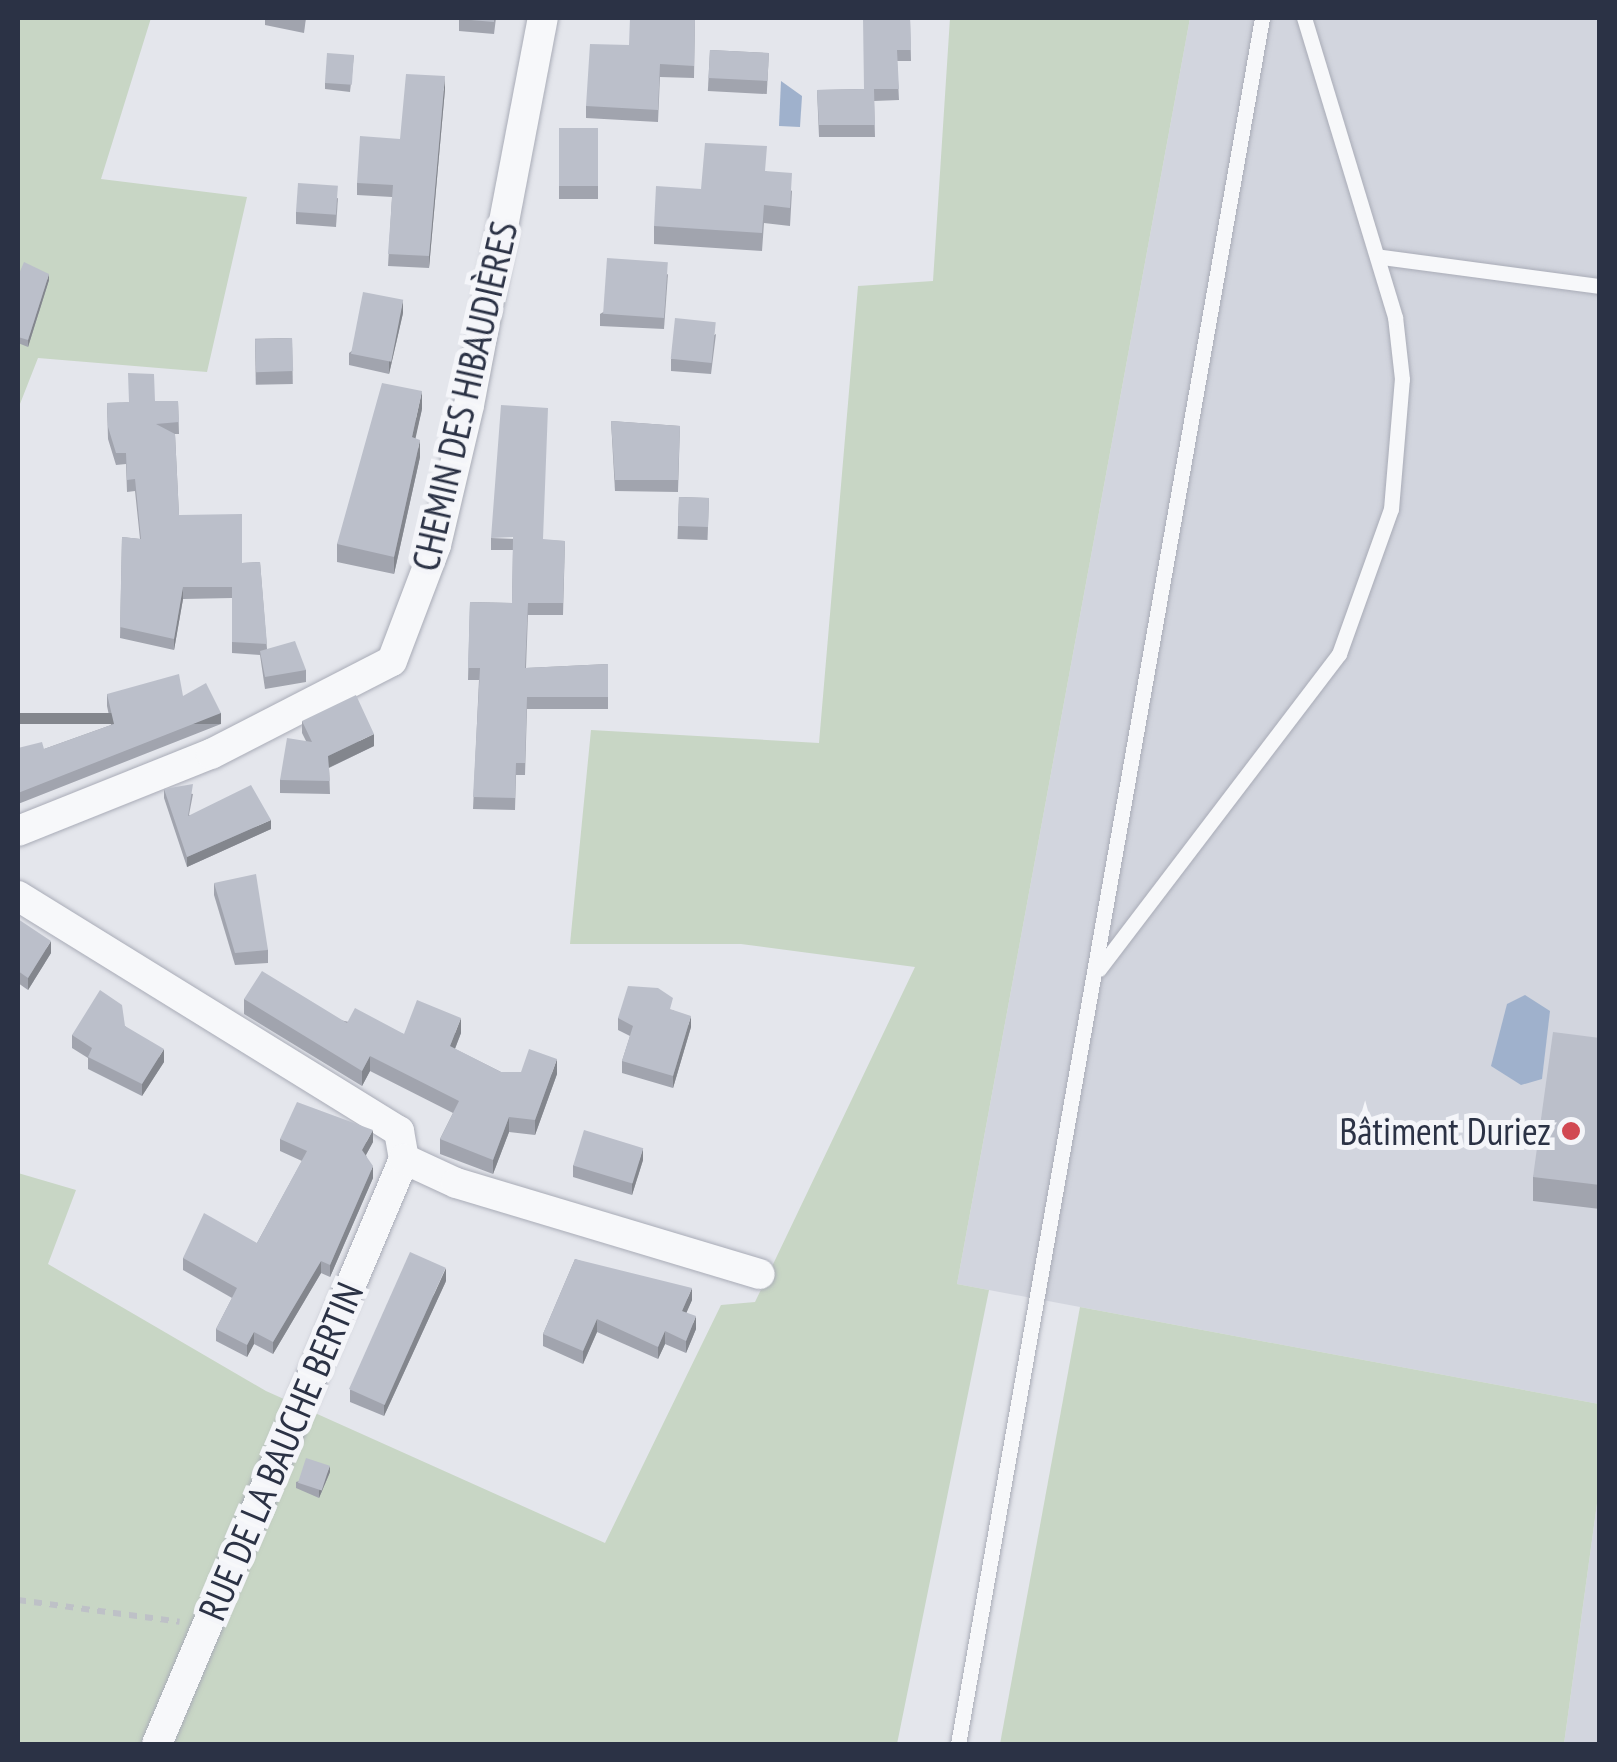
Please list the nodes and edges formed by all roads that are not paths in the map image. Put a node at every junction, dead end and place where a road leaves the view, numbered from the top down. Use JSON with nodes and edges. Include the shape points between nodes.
{"nodes":[{"id":1,"x":543,"y":18,"type":"edge"},
{"id":2,"x":1262,"y":18,"type":"edge"},
{"id":3,"x":1304,"y":18,"type":"edge"},
{"id":4,"x":1382,"y":257,"type":"junction"},
{"id":5,"x":1600,"y":286,"type":"edge"},
{"id":6,"x":18,"y":831,"type":"edge"},
{"id":7,"x":18,"y":896,"type":"edge"},
{"id":8,"x":1094,"y":976,"type":"junction"},
{"id":9,"x":404,"y":1159,"type":"junction"},
{"id":10,"x":760,"y":1274,"type":"dead end"},
{"id":11,"x":158,"y":1744,"type":"edge"},
{"id":12,"x":958,"y":1744,"type":"edge"}],
"edges":[{"from":1,"to":6,"type":"street","name":"CHEMIN DES HIBAUDIÈRES","via":[[469,406],[436,545],[392,661],[211,754]]},
{"from":2,"to":8,"type":"lane"},
{"from":3,"to":4,"type":"lane","via":[[1319,88]]},
{"from":4,"to":5,"type":"lane"},
{"from":4,"to":8,"type":"lane","via":[[1402,379],[1400,449],[1370,584],[1298,714],[1175,859]]},
{"from":7,"to":9,"type":"street","via":[[399,1131]]},
{"from":8,"to":12,"type":"lane"},
{"from":9,"to":10,"type":"street","via":[[456,1183]]},
{"from":9,"to":11,"type":"street","name":"RUE DE LA BAUCHE BERTIN"}]}
